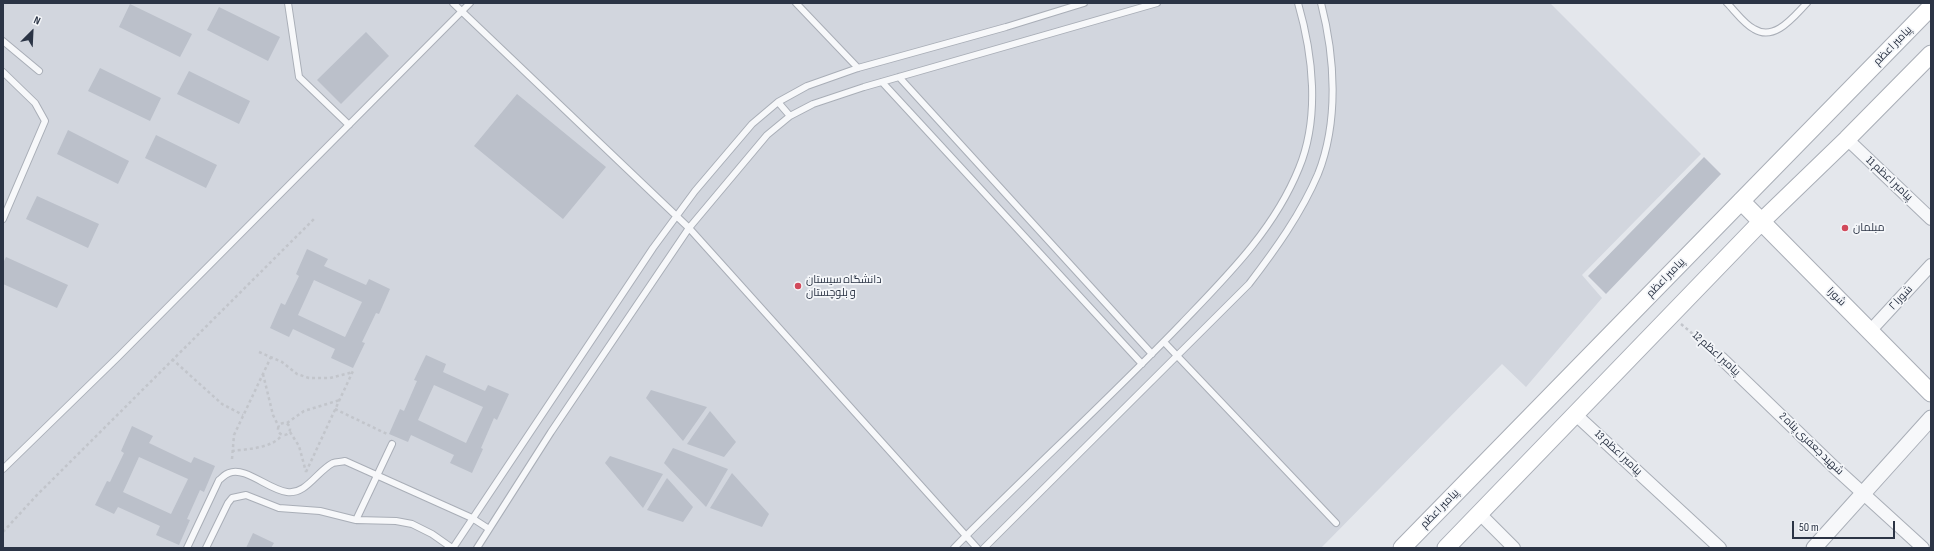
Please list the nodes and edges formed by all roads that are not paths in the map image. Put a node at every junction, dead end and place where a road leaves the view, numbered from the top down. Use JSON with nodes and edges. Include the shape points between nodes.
{"nodes":[{"id":1,"x":286,"y":3,"type":"edge"},
{"id":2,"x":453,"y":3,"type":"edge"},
{"id":3,"x":470,"y":3,"type":"edge"},
{"id":4,"x":796,"y":3,"type":"edge"},
{"id":5,"x":1084,"y":3,"type":"edge"},
{"id":6,"x":1156,"y":3,"type":"edge"},
{"id":7,"x":1298,"y":3,"type":"edge"},
{"id":8,"x":1321,"y":3,"type":"edge"},
{"id":9,"x":1727,"y":3,"type":"edge"},
{"id":10,"x":1807,"y":3,"type":"edge"},
{"id":11,"x":1931,"y":7,"type":"edge"},
{"id":12,"x":461,"y":12,"type":"junction"},
{"id":13,"x":3,"y":41,"type":"edge"},
{"id":14,"x":1931,"y":54,"type":"edge"},
{"id":15,"x":858,"y":68,"type":"junction"},
{"id":16,"x":39,"y":71,"type":"dead end"},
{"id":17,"x":3,"y":72,"type":"edge"},
{"id":18,"x":899,"y":77,"type":"junction"},
{"id":19,"x":882,"y":82,"type":"junction"},
{"id":20,"x":778,"y":102,"type":"junction"},
{"id":21,"x":790,"y":116,"type":"junction"},
{"id":22,"x":349,"y":125,"type":"junction"},
{"id":23,"x":1847,"y":139,"type":"junction"},
{"id":24,"x":1741,"y":201,"type":"junction"},
{"id":25,"x":676,"y":216,"type":"junction"},
{"id":26,"x":3,"y":219,"type":"edge"},
{"id":27,"x":1931,"y":219,"type":"edge"},
{"id":28,"x":1761,"y":222,"type":"junction"},
{"id":29,"x":689,"y":228,"type":"junction"},
{"id":30,"x":1931,"y":265,"type":"edge"},
{"id":31,"x":1870,"y":331,"type":"junction"},
{"id":32,"x":1164,"y":342,"type":"junction"},
{"id":33,"x":1152,"y":354,"type":"junction"},
{"id":34,"x":1176,"y":355,"type":"junction"},
{"id":35,"x":1721,"y":358,"type":"road end"},
{"id":36,"x":1142,"y":364,"type":"junction"},
{"id":37,"x":1931,"y":392,"type":"edge"},
{"id":38,"x":1758,"y":394,"type":"joint"},
{"id":39,"x":1576,"y":414,"type":"junction"},
{"id":40,"x":1931,"y":418,"type":"edge"},
{"id":41,"x":392,"y":444,"type":"dead end"},
{"id":42,"x":3,"y":469,"type":"edge"},
{"id":43,"x":377,"y":474,"type":"junction"},
{"id":44,"x":1864,"y":494,"type":"junction"},
{"id":45,"x":1480,"y":514,"type":"junction"},
{"id":46,"x":472,"y":518,"type":"junction"},
{"id":47,"x":356,"y":520,"type":"junction"},
{"id":48,"x":1336,"y":523,"type":"dead end"},
{"id":49,"x":489,"y":529,"type":"junction"},
{"id":50,"x":966,"y":536,"type":"junction"},
{"id":51,"x":187,"y":548,"type":"edge"},
{"id":52,"x":206,"y":548,"type":"edge"},
{"id":53,"x":452,"y":548,"type":"edge"},
{"id":54,"x":477,"y":548,"type":"edge"},
{"id":55,"x":954,"y":548,"type":"edge"},
{"id":56,"x":977,"y":548,"type":"edge"},
{"id":57,"x":984,"y":548,"type":"edge"},
{"id":58,"x":1402,"y":548,"type":"edge"},
{"id":59,"x":1446,"y":548,"type":"edge"},
{"id":60,"x":1514,"y":548,"type":"edge"},
{"id":61,"x":1720,"y":548,"type":"edge"},
{"id":62,"x":1814,"y":548,"type":"edge"},
{"id":63,"x":1923,"y":548,"type":"edge"}],
"edges":[{"from":1,"to":22,"type":"lane","via":[[299,77]]},
{"from":2,"to":12,"type":"lane"},
{"from":3,"to":12,"type":"lane"},
{"from":4,"to":15,"type":"lane"},
{"from":5,"to":15,"type":"lane"},
{"from":6,"to":18,"type":"lane"},
{"from":7,"to":32,"type":"lane","via":[[1307,34],[1312,106],[1308,140],[1299,168],[1278,212],[1256,242],[1237,266]]},
{"from":8,"to":34,"type":"lane","via":[[1328,29],[1332,108],[1318,174],[1293,221],[1253,278]]},
{"from":9,"to":10,"type":"lane","via":[[1754,30],[1769,33],[1786,25]]},
{"from":11,"to":24,"type":"main road","name":"پیامبر اعظم"},
{"from":12,"to":22,"type":"lane"},
{"from":12,"to":25,"type":"lane"},
{"from":13,"to":16,"type":"lane"},
{"from":14,"to":23,"type":"main road"},
{"from":15,"to":20,"type":"lane","via":[[807,86]]},
{"from":17,"to":26,"type":"lane","via":[[35,103],[45,121]]},
{"from":18,"to":19,"type":"lane"},
{"from":18,"to":33,"type":"lane"},
{"from":19,"to":21,"type":"lane","via":[[813,104]]},
{"from":19,"to":36,"type":"lane"},
{"from":20,"to":21,"type":"lane"},
{"from":20,"to":25,"type":"lane","via":[[752,124]]},
{"from":21,"to":29,"type":"lane","via":[[767,135]]},
{"from":22,"to":42,"type":"lane"},
{"from":23,"to":27,"type":"street","name":"پیامبر اعظم 11"},
{"from":23,"to":28,"type":"main road"},
{"from":24,"to":28,"type":"main road","name":"شورا"},
{"from":24,"to":58,"type":"main road","name":"پیامبر اعظم"},
{"from":25,"to":29,"type":"lane"},
{"from":25,"to":46,"type":"lane"},
{"from":28,"to":31,"type":"main road","name":"شورا"},
{"from":28,"to":39,"type":"main road"},
{"from":29,"to":49,"type":"lane","via":[[551,432]]},
{"from":29,"to":50,"type":"lane"},
{"from":30,"to":31,"type":"street","name":"شورا ۲"},
{"from":31,"to":37,"type":"main road","name":"شورا"},
{"from":32,"to":33,"type":"lane"},
{"from":32,"to":34,"type":"lane"},
{"from":33,"to":36,"type":"lane"},
{"from":34,"to":48,"type":"lane"},
{"from":34,"to":57,"type":"lane"},
{"from":35,"to":38,"type":"street","name":"پیامبر اعظم 12"},
{"from":36,"to":50,"type":"lane"},
{"from":38,"to":44,"type":"street","name":"شهید جعفری پناه 2"},
{"from":39,"to":45,"type":"main road"},
{"from":39,"to":61,"type":"street","name":"پیامبر اعظم 13"},
{"from":40,"to":44,"type":"street"},
{"from":41,"to":43,"type":"lane"},
{"from":43,"to":46,"type":"lane"},
{"from":43,"to":47,"type":"lane"},
{"from":43,"to":51,"type":"lane","via":[[345,461],[334,462],[305,487],[288,492],[238,471],[228,473],[219,480]]},
{"from":44,"to":62,"type":"street"},
{"from":44,"to":63,"type":"street","name":"شهید جعفری پناه 2"},
{"from":45,"to":59,"type":"main road"},
{"from":45,"to":60,"type":"street"},
{"from":46,"to":49,"type":"lane"},
{"from":46,"to":53,"type":"lane"},
{"from":47,"to":52,"type":"lane","via":[[320,512],[279,508],[240,495],[228,502]]},
{"from":47,"to":53,"type":"lane","via":[[412,524]]},
{"from":49,"to":54,"type":"lane"},
{"from":50,"to":55,"type":"lane"},
{"from":50,"to":56,"type":"lane"}]}
